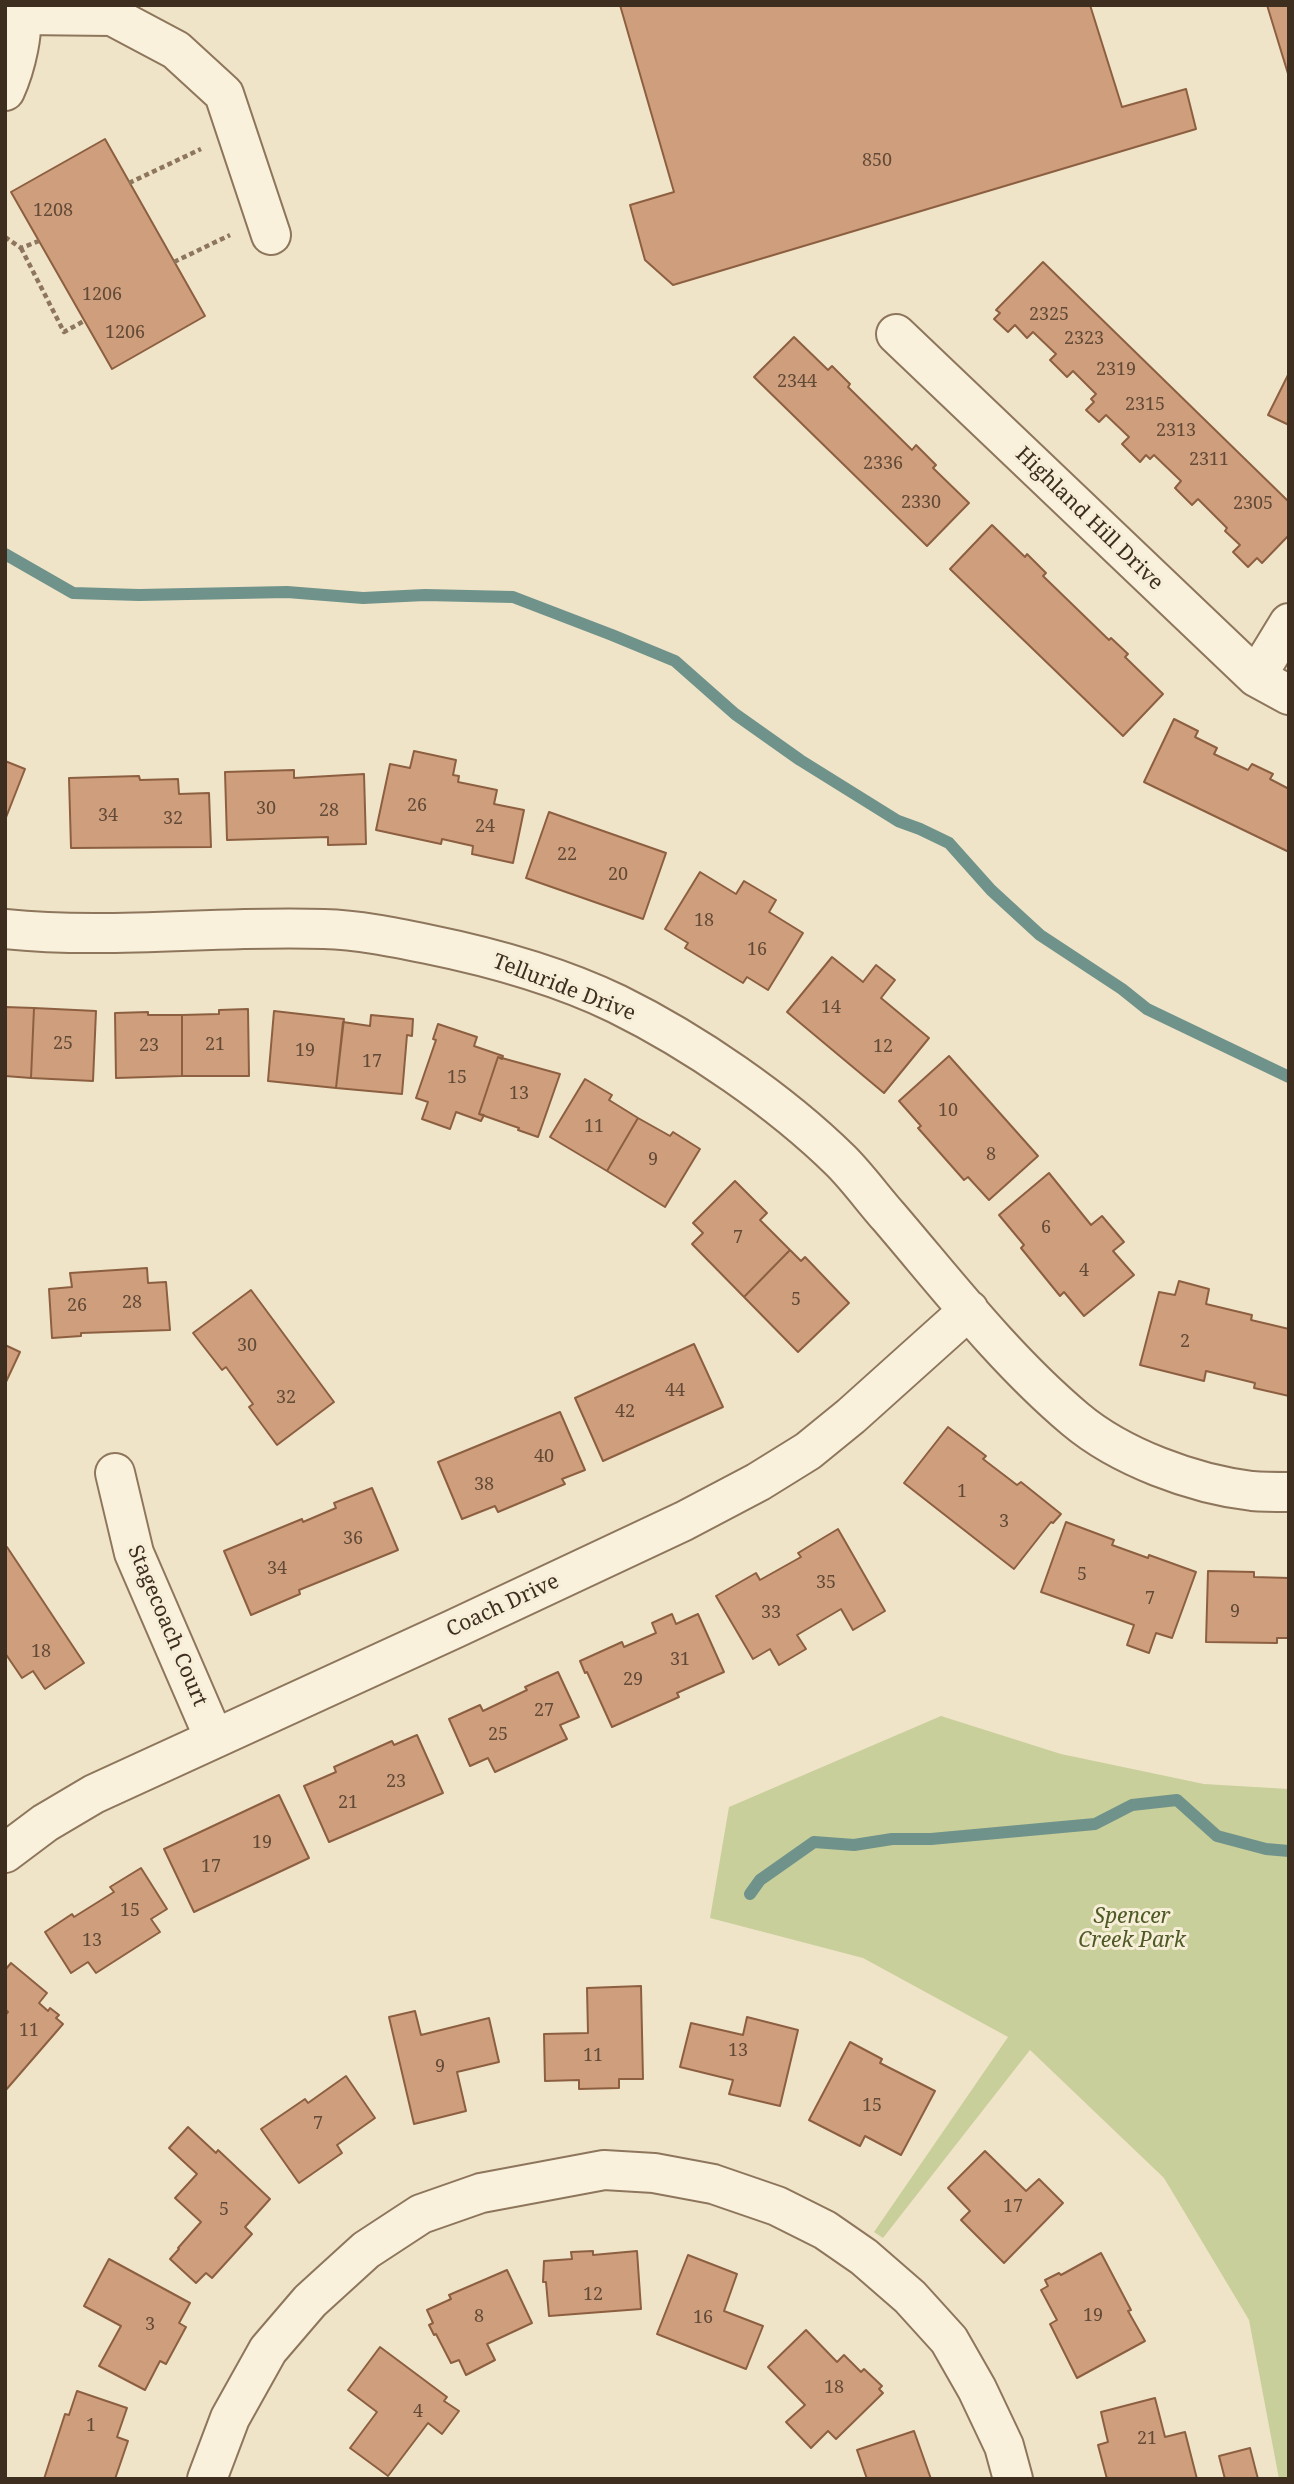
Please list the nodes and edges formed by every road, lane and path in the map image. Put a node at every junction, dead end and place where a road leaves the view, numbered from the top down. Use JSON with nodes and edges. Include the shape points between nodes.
{"nodes":[{"id":1,"x":20,"y":10,"type":"edge"},
{"id":2,"x":5,"y":90,"type":"edge"},
{"id":3,"x":236,"y":132,"type":"junction"},
{"id":4,"x":130,"y":183,"type":"dead end"},
{"id":5,"x":268,"y":226,"type":"joint"},
{"id":6,"x":5,"y":237,"type":"edge"},
{"id":7,"x":39,"y":241,"type":"dead end"},
{"id":8,"x":20,"y":248,"type":"junction"},
{"id":9,"x":174,"y":262,"type":"dead end"},
{"id":10,"x":84,"y":321,"type":"dead end"},
{"id":11,"x":896,"y":334,"type":"dead end"},
{"id":12,"x":1289,"y":623,"type":"edge"},
{"id":13,"x":1256,"y":677,"type":"junction"},
{"id":14,"x":1289,"y":695,"type":"edge"},
{"id":15,"x":5,"y":929,"type":"edge"},
{"id":16,"x":969,"y":1310,"type":"junction"},
{"id":17,"x":115,"y":1473,"type":"dead end"},
{"id":18,"x":1289,"y":1492,"type":"edge"},
{"id":19,"x":214,"y":1738,"type":"junction"},
{"id":20,"x":5,"y":1853,"type":"edge"},
{"id":21,"x":207,"y":2479,"type":"edge"},
{"id":22,"x":1013,"y":2479,"type":"edge"}],
"edges":[{"from":1,"to":2,"type":"street","via":[[14,70]]},
{"from":1,"to":3,"type":"street","via":[[112,16],[176,50],[224,94]]},
{"from":3,"to":4,"type":"path"},
{"from":3,"to":5,"type":"street"},
{"from":5,"to":9,"type":"path"},
{"from":6,"to":8,"type":"path"},
{"from":7,"to":8,"type":"path"},
{"from":8,"to":10,"type":"path","via":[[64,332]]},
{"from":11,"to":13,"type":"street","name":"Highland Hill Drive"},
{"from":12,"to":13,"type":"street"},
{"from":13,"to":14,"type":"street","name":"Highland Hill Drive"},
{"from":15,"to":16,"type":"street","name":"Telluride Drive","via":[[78,933],[329,929],[396,937],[534,971],[613,1002],[664,1028],[793,1117],[843,1163]]},
{"from":16,"to":18,"type":"street","name":"Telluride Drive","via":[[1077,1420],[1116,1446],[1161,1467],[1210,1482],[1252,1491]]},
{"from":16,"to":19,"type":"street","name":"Coach Drive","via":[[851,1416],[808,1451],[758,1482],[684,1521]]},
{"from":17,"to":19,"type":"street","name":"Stagecoach Court","via":[[134,1552]]},
{"from":19,"to":20,"type":"street","name":"Coach Drive","via":[[94,1794]]},
{"from":21,"to":22,"type":"street","via":[[230,2418],[268,2350],[310,2301],[366,2250],[421,2214],[481,2193],[604,2170],[654,2173],[726,2189],[789,2212],[864,2257],[910,2297],[949,2340],[1004,2446]]}]}
